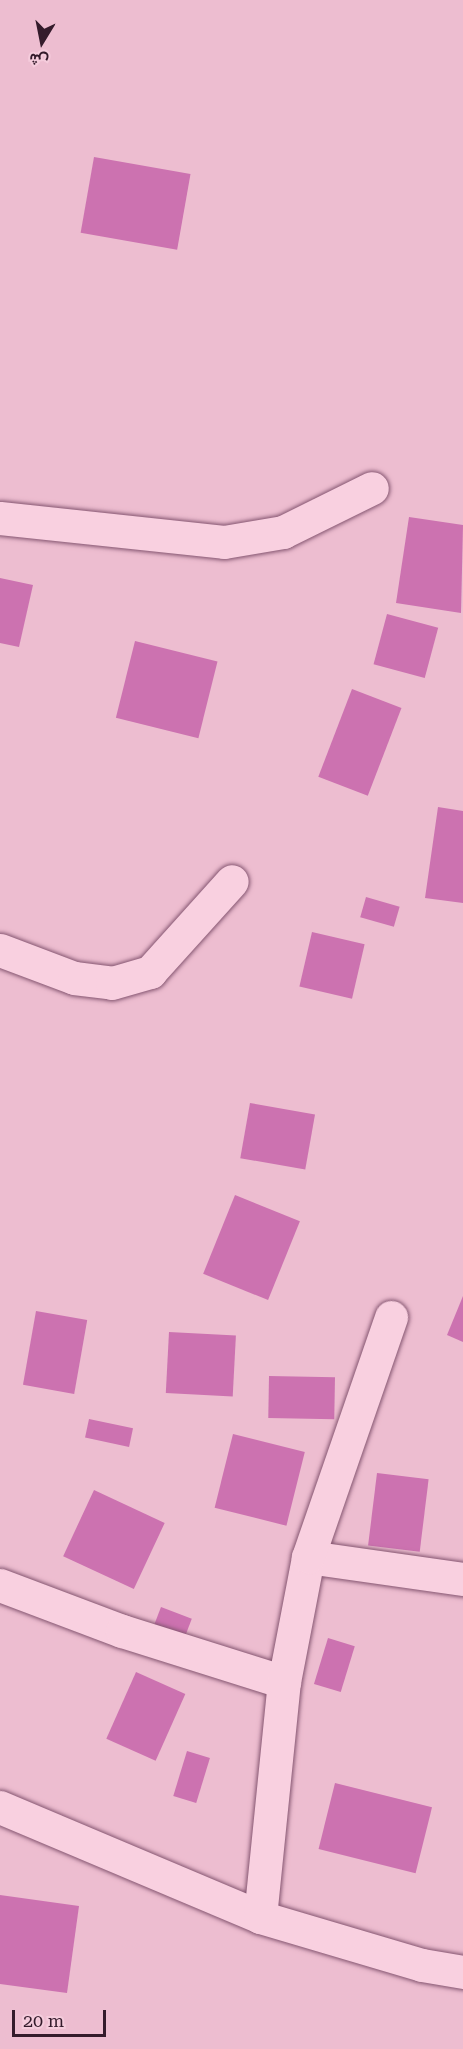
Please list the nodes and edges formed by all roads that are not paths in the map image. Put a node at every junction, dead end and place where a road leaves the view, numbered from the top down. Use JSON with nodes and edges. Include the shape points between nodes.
{"nodes":[{"id":1,"x":372,"y":488,"type":"dead end"},
{"id":2,"x":0,"y":518,"type":"edge"},
{"id":3,"x":232,"y":881,"type":"dead end"},
{"id":4,"x":0,"y":950,"type":"edge"},
{"id":5,"x":391,"y":1317,"type":"dead end"},
{"id":6,"x":308,"y":1557,"type":"junction"},
{"id":7,"x":463,"y":1580,"type":"edge"},
{"id":8,"x":0,"y":1585,"type":"edge"},
{"id":9,"x":284,"y":1682,"type":"junction"},
{"id":10,"x":0,"y":1807,"type":"edge"},
{"id":11,"x":260,"y":1917,"type":"junction"},
{"id":12,"x":463,"y":1972,"type":"edge"}],
"edges":[{"from":1,"to":2,"type":"street","via":[[283,532],[224,542]]},
{"from":3,"to":4,"type":"street","via":[[150,972],[112,983],[74,978]]},
{"from":5,"to":6,"type":"street"},
{"from":6,"to":7,"type":"street"},
{"from":6,"to":9,"type":"street"},
{"from":8,"to":9,"type":"street","via":[[122,1631]]},
{"from":9,"to":11,"type":"street"},
{"from":10,"to":11,"type":"street"},
{"from":11,"to":12,"type":"street","via":[[422,1965]]}]}
